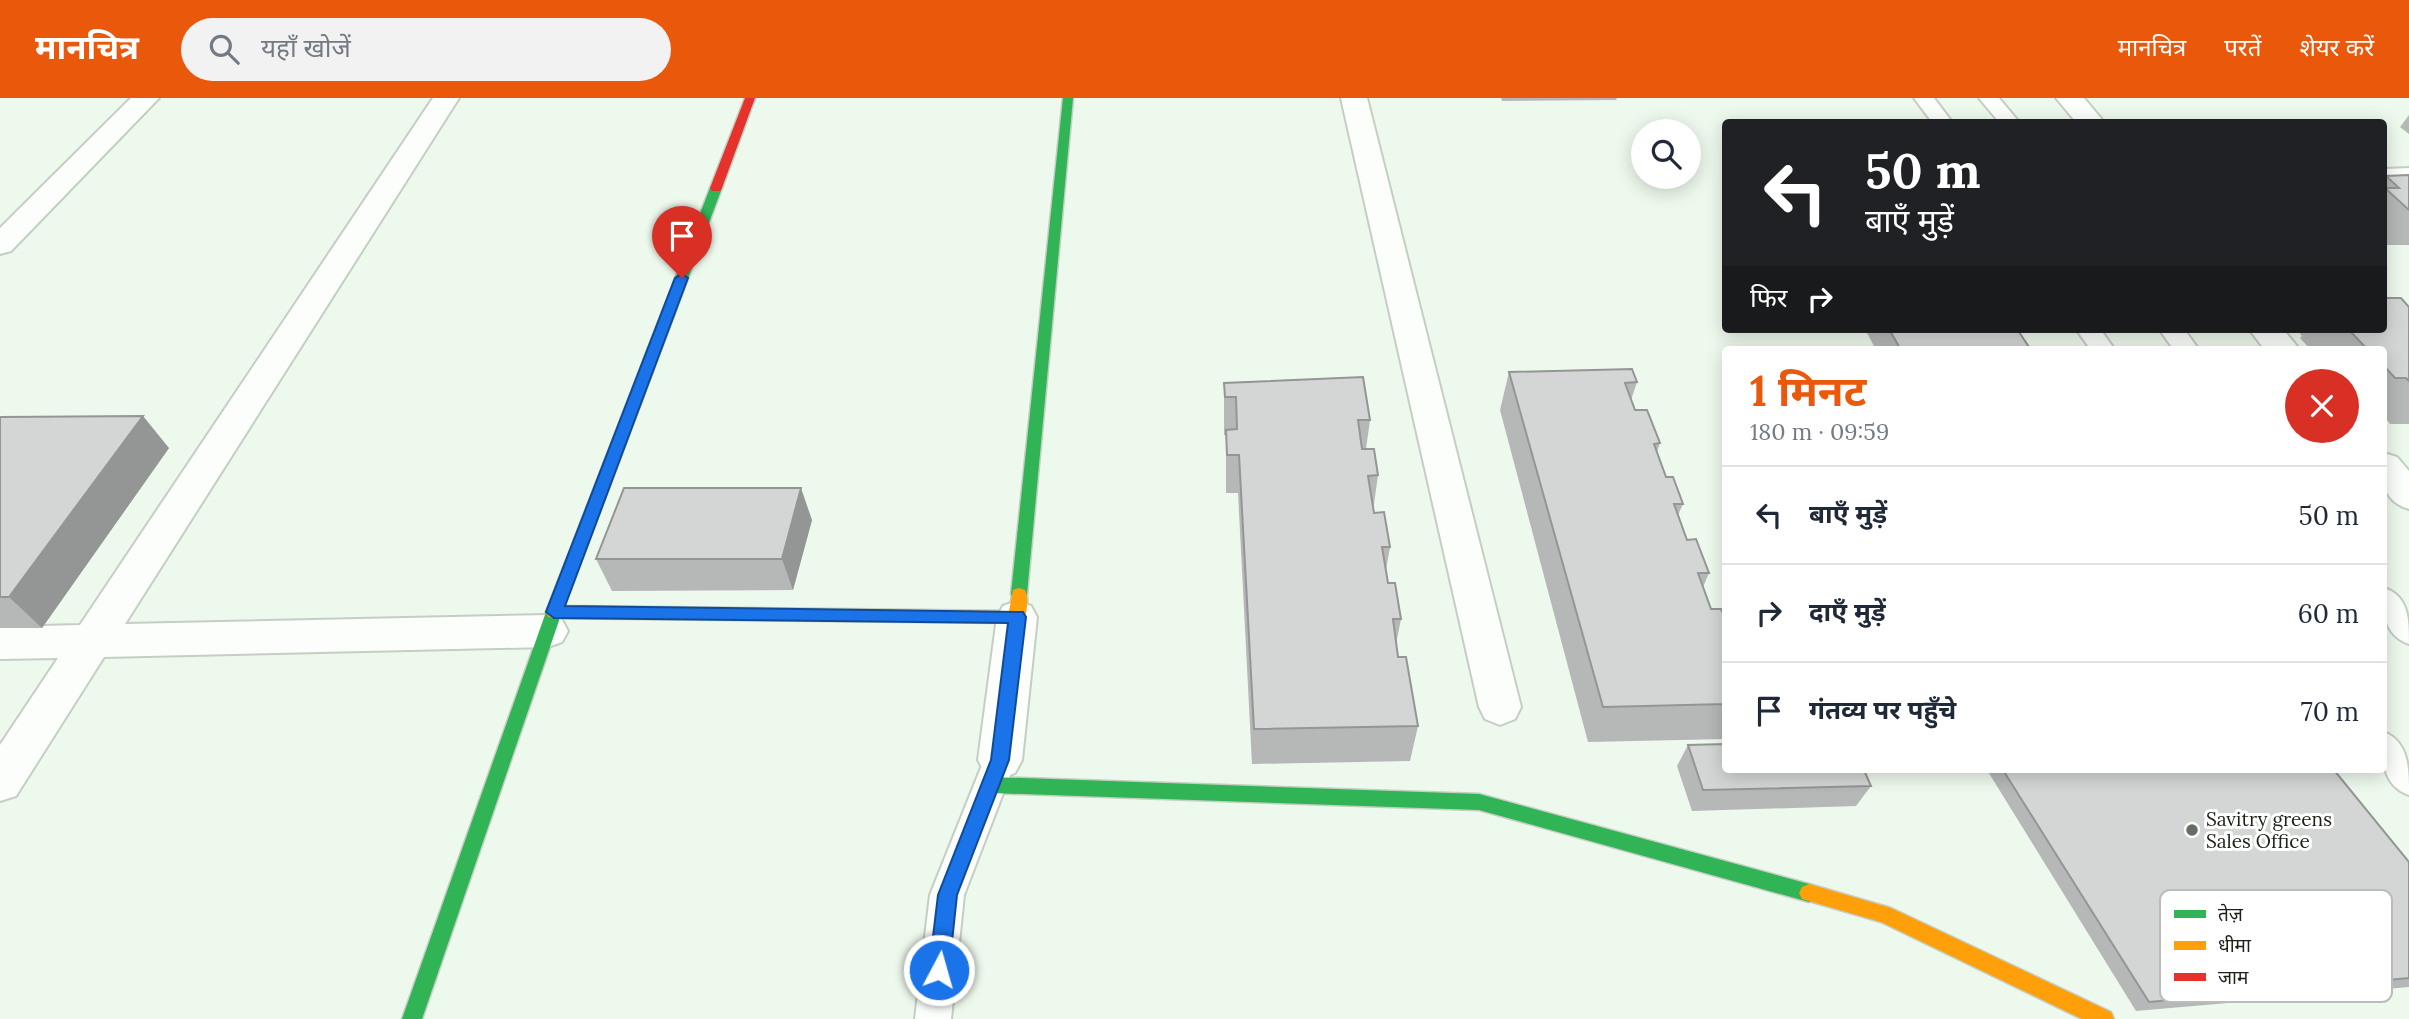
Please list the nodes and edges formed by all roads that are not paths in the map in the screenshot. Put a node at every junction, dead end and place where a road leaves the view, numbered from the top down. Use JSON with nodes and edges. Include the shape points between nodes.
{"nodes":[{"id":1,"x":146,"y":98,"type":"edge"},
{"id":2,"x":446,"y":98,"type":"edge"},
{"id":3,"x":750,"y":98,"type":"edge"},
{"id":4,"x":1068,"y":98,"type":"edge"},
{"id":5,"x":1354,"y":98,"type":"edge"},
{"id":6,"x":1924,"y":98,"type":"edge"},
{"id":7,"x":1989,"y":98,"type":"edge"},
{"id":8,"x":2069,"y":98,"type":"edge"},
{"id":9,"x":1940,"y":119,"type":"edge"},
{"id":10,"x":2006,"y":119,"type":"edge"},
{"id":11,"x":2087,"y":119,"type":"edge"},
{"id":12,"x":2409,"y":177,"type":"edge"},
{"id":13,"x":2387,"y":178,"type":"edge"},
{"id":14,"x":0,"y":245,"type":"edge"},
{"id":15,"x":2387,"y":470,"type":"edge"},
{"id":16,"x":2409,"y":496,"type":"edge"},
{"id":17,"x":2387,"y":603,"type":"edge"},
{"id":18,"x":1017,"y":617,"type":"junction"},
{"id":19,"x":551,"y":622,"type":"junction"},
{"id":20,"x":2409,"y":632,"type":"edge"},
{"id":21,"x":92,"y":640,"type":"junction"},
{"id":22,"x":0,"y":643,"type":"edge"},
{"id":23,"x":1500,"y":707,"type":"dead end"},
{"id":24,"x":2387,"y":749,"type":"edge"},
{"id":25,"x":996,"y":772,"type":"junction"},
{"id":26,"x":2409,"y":781,"type":"edge"},
{"id":27,"x":0,"y":782,"type":"edge"},
{"id":28,"x":412,"y":1019,"type":"edge"},
{"id":29,"x":933,"y":1019,"type":"edge"},
{"id":30,"x":2104,"y":1019,"type":"edge"}],
"edges":[{"from":1,"to":14,"type":"street"},
{"from":2,"to":21,"type":"street"},
{"from":3,"to":19,"type":"street"},
{"from":4,"to":18,"type":"street"},
{"from":5,"to":23,"type":"street"},
{"from":6,"to":9,"type":"lane"},
{"from":7,"to":10,"type":"lane"},
{"from":8,"to":11,"type":"street"},
{"from":12,"to":13,"type":"street"},
{"from":15,"to":16,"type":"street"},
{"from":17,"to":20,"type":"lane"},
{"from":18,"to":19,"type":"street"},
{"from":18,"to":25,"type":"street"},
{"from":19,"to":21,"type":"street"},
{"from":19,"to":28,"type":"street"},
{"from":21,"to":22,"type":"street"},
{"from":21,"to":27,"type":"street"},
{"from":24,"to":26,"type":"lane"},
{"from":25,"to":29,"type":"lane","via":[[947,895]]},
{"from":25,"to":30,"type":"street","via":[[1479,802],[1884,914]]}]}
